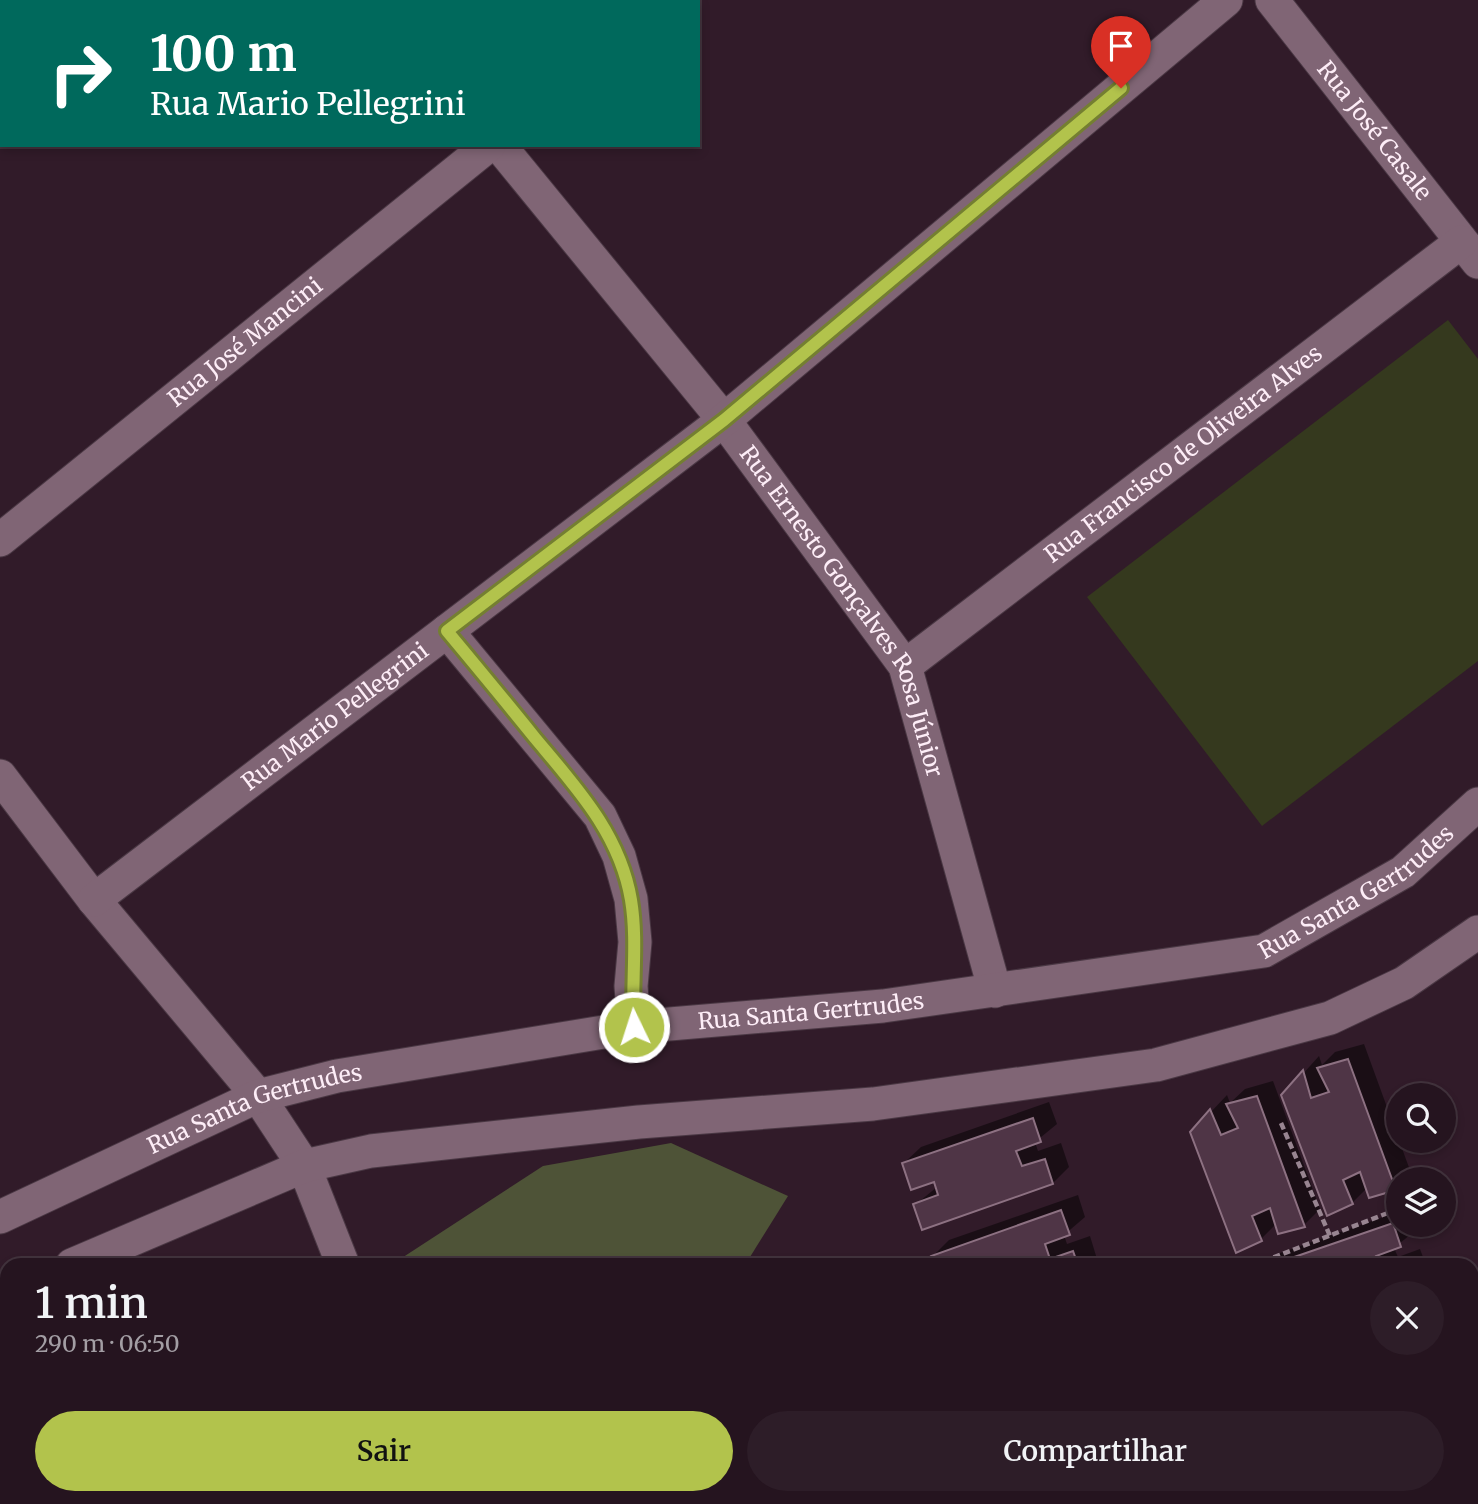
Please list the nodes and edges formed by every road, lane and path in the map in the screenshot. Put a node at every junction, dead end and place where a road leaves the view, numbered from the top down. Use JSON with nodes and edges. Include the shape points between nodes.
{"nodes":[{"id":1,"x":1226,"y":0,"type":"edge"},
{"id":2,"x":1272,"y":0,"type":"edge"},
{"id":3,"x":487,"y":147,"type":"edge"},
{"id":4,"x":501,"y":147,"type":"edge"},
{"id":5,"x":1470,"y":252,"type":"edge"},
{"id":6,"x":724,"y":420,"type":"junction"},
{"id":7,"x":0,"y":540,"type":"edge"},
{"id":8,"x":447,"y":631,"type":"junction"},
{"id":9,"x":905,"y":666,"type":"junction"},
{"id":10,"x":0,"y":776,"type":"edge"},
{"id":11,"x":1478,"y":804,"type":"edge"},
{"id":12,"x":94,"y":900,"type":"junction"},
{"id":13,"x":1478,"y":932,"type":"edge"},
{"id":14,"x":995,"y":991,"type":"junction"},
{"id":15,"x":634,"y":1027,"type":"junction"},
{"id":16,"x":258,"y":1096,"type":"junction"},
{"id":17,"x":1281,"y":1123,"type":"dead end"},
{"id":18,"x":304,"y":1166,"type":"junction"},
{"id":19,"x":1386,"y":1214,"type":"edge"},
{"id":20,"x":0,"y":1216,"type":"edge"},
{"id":21,"x":1330,"y":1236,"type":"junction"},
{"id":22,"x":88,"y":1258,"type":"edge"},
{"id":23,"x":340,"y":1258,"type":"edge"},
{"id":24,"x":1272,"y":1258,"type":"edge"}],
"edges":[{"from":1,"to":6,"type":"street","name":"Rua Mario Pellegrini"},
{"from":2,"to":5,"type":"street","name":"Rua José Casale"},
{"from":3,"to":7,"type":"street","name":"Rua José Mancini"},
{"from":4,"to":6,"type":"street","name":"Rua Ernesto Gonçalves Rosa Júnior"},
{"from":5,"to":9,"type":"street","name":"Rua Francisco de Oliveira Alves"},
{"from":6,"to":8,"type":"street","name":"Rua Mario Pellegrini"},
{"from":6,"to":9,"type":"street","name":"Rua Ernesto Gonçalves Rosa Júnior"},
{"from":8,"to":12,"type":"street","name":"Rua Mario Pellegrini"},
{"from":8,"to":15,"type":"street","via":[[600,816],[619,856],[631,899],[635,942]]},
{"from":9,"to":14,"type":"street","name":"Rua Ernesto Gonçalves Rosa Júnior"},
{"from":10,"to":12,"type":"street"},
{"from":11,"to":14,"type":"street","name":"Rua Santa Gertrudes","via":[[1403,872],[1264,951]]},
{"from":12,"to":16,"type":"street"},
{"from":13,"to":18,"type":"street","via":[[1404,983],[1330,1018],[1156,1065],[873,1104],[639,1122],[371,1151]]},
{"from":14,"to":15,"type":"street","name":"Rua Santa Gertrudes","via":[[883,1006]]},
{"from":15,"to":16,"type":"street","name":"Rua Santa Gertrudes","via":[[337,1076]]},
{"from":16,"to":18,"type":"street"},
{"from":16,"to":20,"type":"street","name":"Rua Santa Gertrudes"},
{"from":17,"to":21,"type":"path"},
{"from":18,"to":22,"type":"street"},
{"from":18,"to":23,"type":"street"},
{"from":19,"to":21,"type":"path"},
{"from":21,"to":24,"type":"path"}]}
